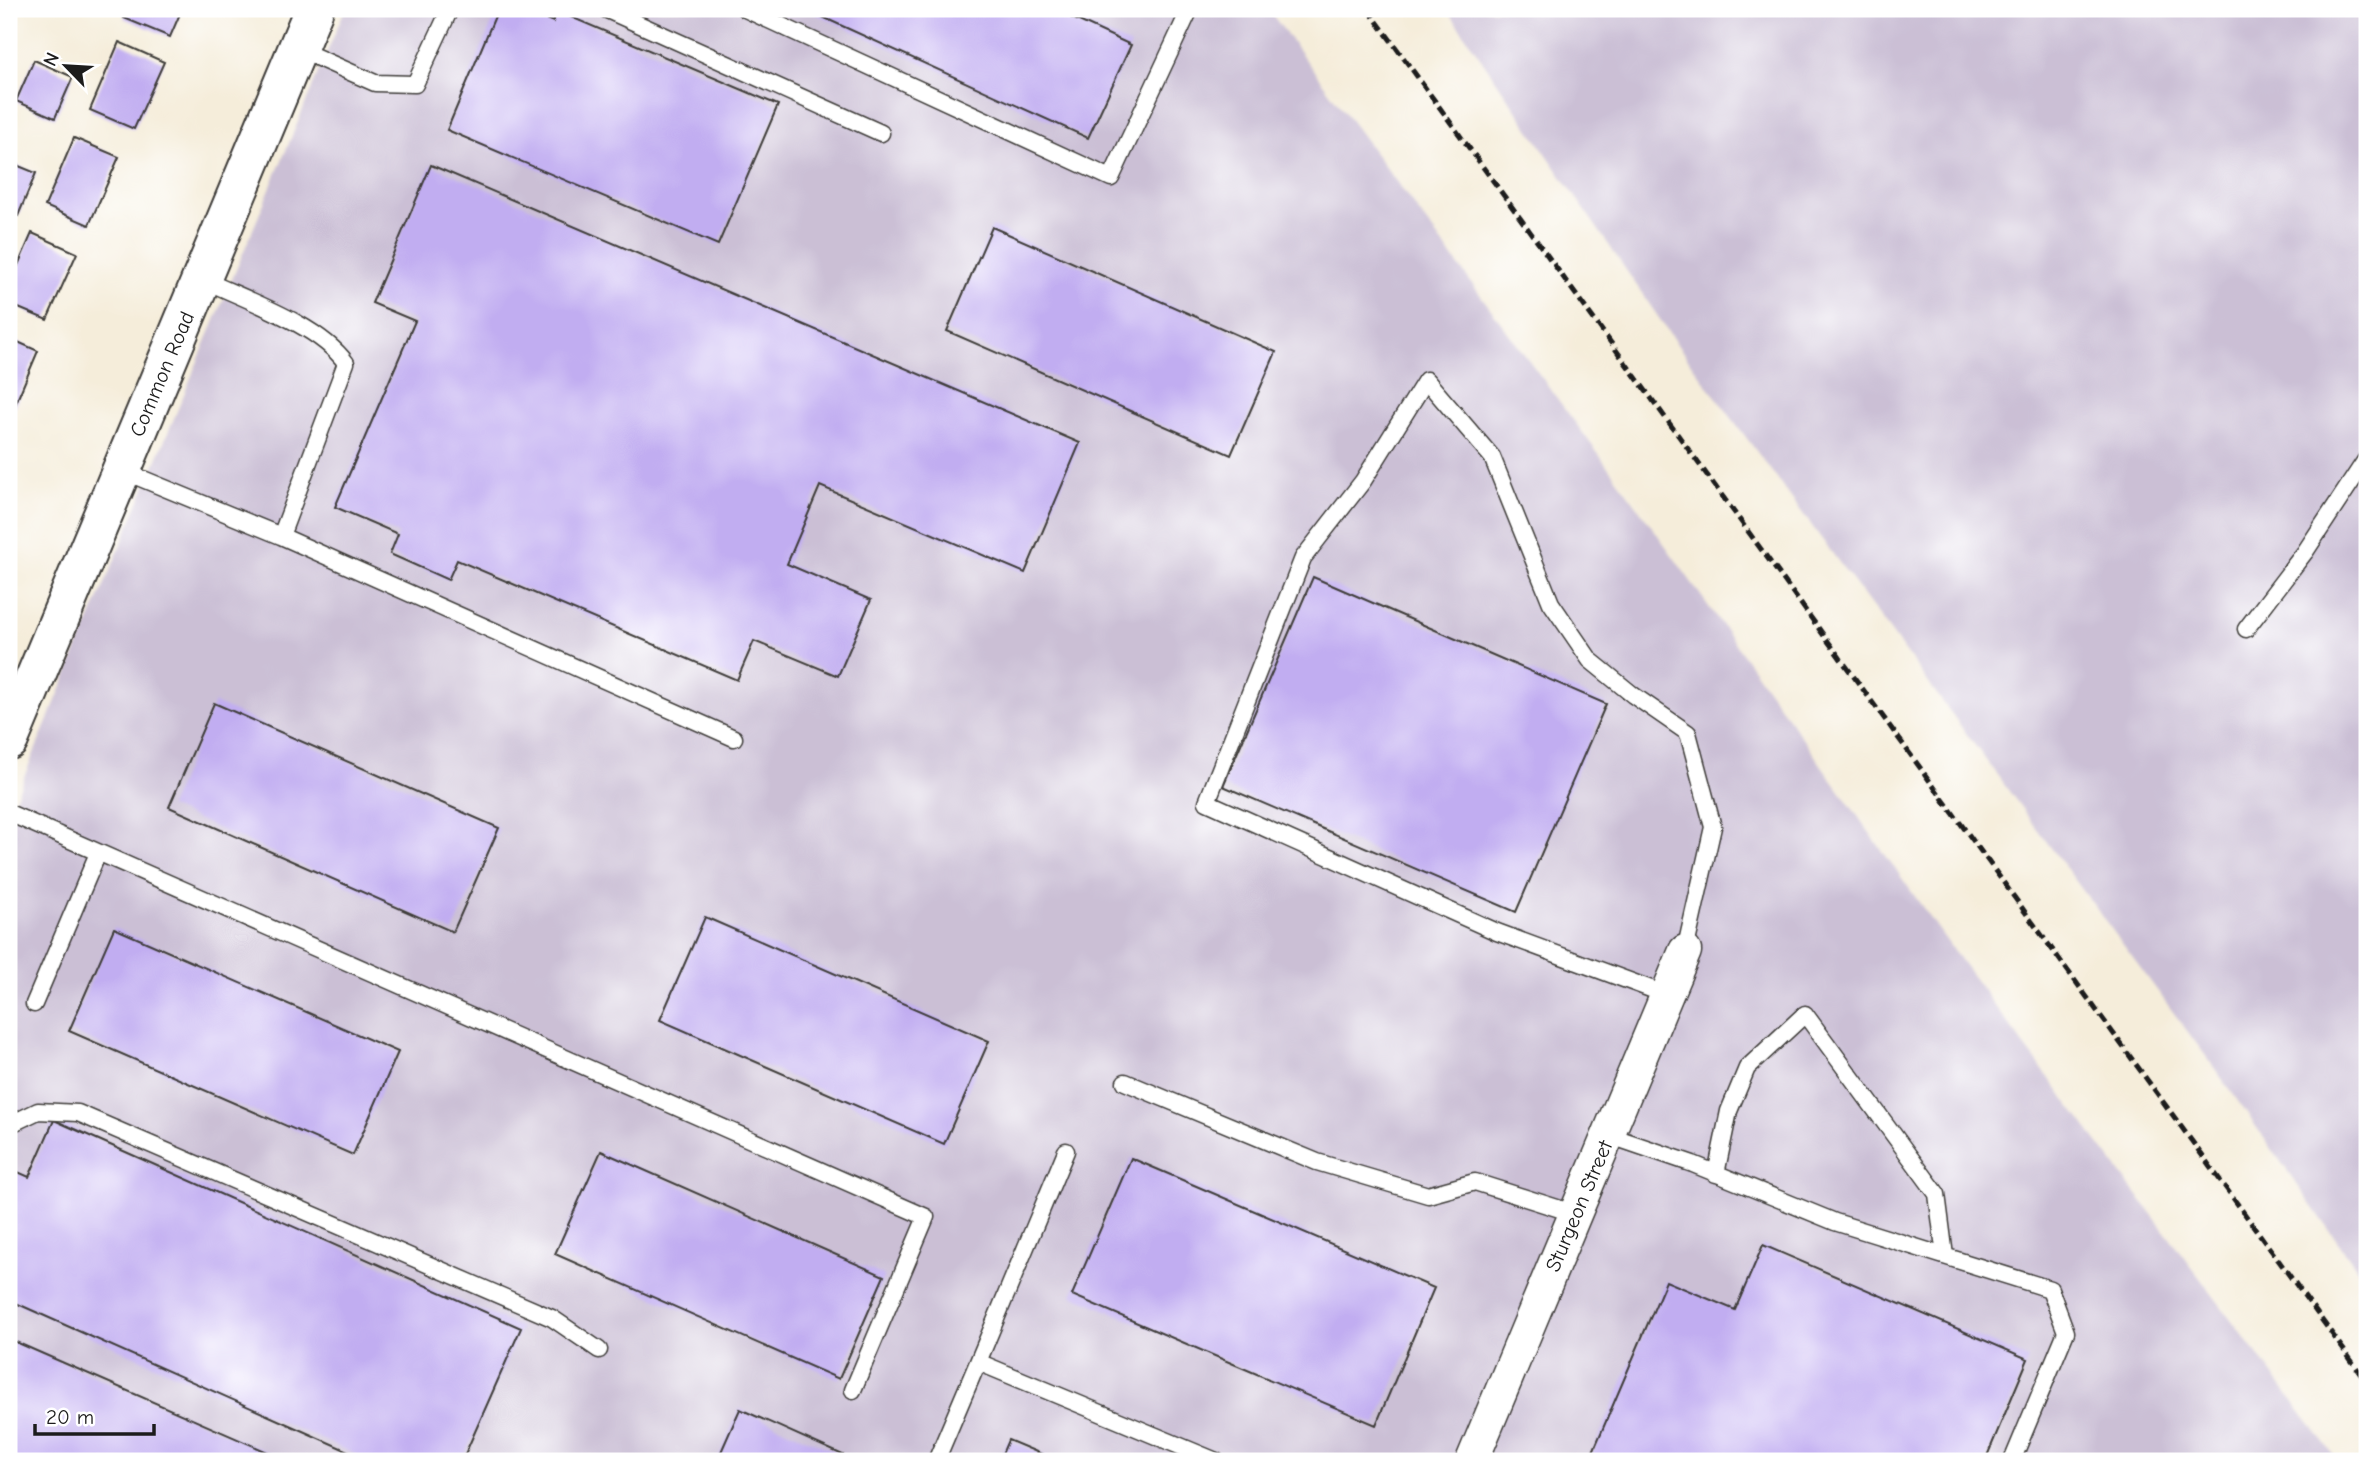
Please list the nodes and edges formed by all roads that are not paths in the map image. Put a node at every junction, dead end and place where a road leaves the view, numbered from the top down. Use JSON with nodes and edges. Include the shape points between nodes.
{"nodes":[{"id":1,"x":314,"y":9,"type":"edge"},
{"id":2,"x":450,"y":9,"type":"edge"},
{"id":3,"x":605,"y":9,"type":"edge"},
{"id":4,"x":745,"y":9,"type":"edge"},
{"id":5,"x":1190,"y":9,"type":"edge"},
{"id":6,"x":298,"y":49,"type":"junction"},
{"id":7,"x":881,"y":133,"type":"dead end"},
{"id":8,"x":202,"y":279,"type":"junction"},
{"id":9,"x":2367,"y":458,"type":"edge"},
{"id":10,"x":121,"y":470,"type":"junction"},
{"id":11,"x":281,"y":536,"type":"junction"},
{"id":12,"x":2246,"y":629,"type":"dead end"},
{"id":13,"x":734,"y":738,"type":"dead end"},
{"id":14,"x":9,"y":740,"type":"edge"},
{"id":15,"x":9,"y":813,"type":"edge"},
{"id":16,"x":98,"y":853,"type":"junction"},
{"id":17,"x":1685,"y":951,"type":"joint"},
{"id":18,"x":1667,"y":995,"type":"junction"},
{"id":19,"x":34,"y":1004,"type":"dead end"},
{"id":20,"x":1125,"y":1082,"type":"dead end"},
{"id":21,"x":9,"y":1125,"type":"edge"},
{"id":22,"x":1608,"y":1135,"type":"junction"},
{"id":23,"x":1066,"y":1151,"type":"dead end"},
{"id":24,"x":1716,"y":1174,"type":"junction"},
{"id":25,"x":1576,"y":1214,"type":"junction"},
{"id":26,"x":1945,"y":1256,"type":"junction"},
{"id":27,"x":599,"y":1350,"type":"dead end"},
{"id":28,"x":978,"y":1362,"type":"junction"},
{"id":29,"x":853,"y":1390,"type":"dead end"},
{"id":30,"x":936,"y":1461,"type":"edge"},
{"id":31,"x":1216,"y":1461,"type":"edge"},
{"id":32,"x":1472,"y":1461,"type":"edge"},
{"id":33,"x":2012,"y":1461,"type":"edge"}],
"edges":[{"from":1,"to":6,"type":"street","name":"Common Road"},
{"from":2,"to":6,"type":"lane","via":[[415,84],[374,83]]},
{"from":3,"to":7,"type":"lane"},
{"from":4,"to":5,"type":"lane","via":[[1111,178]]},
{"from":6,"to":8,"type":"street","name":"Common Road"},
{"from":8,"to":10,"type":"street","name":"Common Road"},
{"from":8,"to":11,"type":"lane","via":[[303,327],[335,347],[346,363]]},
{"from":9,"to":12,"type":"lane","via":[[2305,552]]},
{"from":10,"to":11,"type":"lane"},
{"from":10,"to":14,"type":"street","name":"Common Road"},
{"from":11,"to":13,"type":"lane"},
{"from":15,"to":16,"type":"lane"},
{"from":16,"to":19,"type":"lane"},
{"from":16,"to":29,"type":"lane","via":[[926,1217]]},
{"from":17,"to":18,"type":"street","name":"Sturgeon Street"},
{"from":17,"to":18,"type":"lane","via":[[1713,827],[1688,733],[1590,660],[1551,603],[1492,457],[1426,380],[1363,481],[1303,558],[1207,802],[1497,932]]},
{"from":18,"to":22,"type":"street","name":"Sturgeon Street"},
{"from":20,"to":25,"type":"lane","via":[[1317,1162],[1429,1195],[1475,1182]]},
{"from":21,"to":27,"type":"lane","via":[[38,1111],[78,1113],[541,1312]]},
{"from":22,"to":24,"type":"lane"},
{"from":22,"to":25,"type":"street","name":"Sturgeon Street"},
{"from":23,"to":28,"type":"lane"},
{"from":24,"to":26,"type":"lane","via":[[1835,1222]]},
{"from":24,"to":26,"type":"lane","via":[[1729,1111],[1747,1068],[1805,1014],[1937,1194]]},
{"from":25,"to":32,"type":"street","name":"Sturgeon Street"},
{"from":26,"to":33,"type":"lane","via":[[2050,1289],[2066,1332]]},
{"from":28,"to":30,"type":"lane"},
{"from":28,"to":31,"type":"lane"}]}
